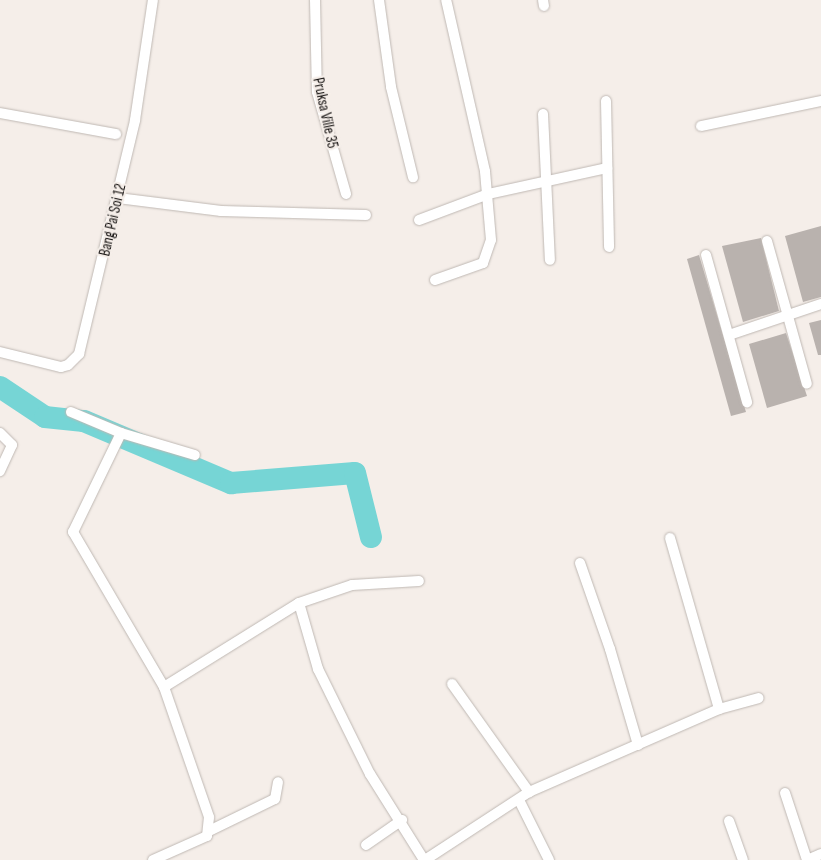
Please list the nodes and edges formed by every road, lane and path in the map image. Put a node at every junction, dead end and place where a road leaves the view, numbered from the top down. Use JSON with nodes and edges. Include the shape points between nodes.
{"nodes":[{"id":1,"x":153,"y":0,"type":"edge"},
{"id":2,"x":315,"y":0,"type":"edge"},
{"id":3,"x":379,"y":0,"type":"edge"},
{"id":4,"x":446,"y":0,"type":"edge"},
{"id":5,"x":606,"y":101,"type":"dead end"},
{"id":6,"x":821,"y":101,"type":"edge"},
{"id":7,"x":0,"y":113,"type":"edge"},
{"id":8,"x":543,"y":114,"type":"dead end"},
{"id":9,"x":701,"y":126,"type":"dead end"},
{"id":10,"x":116,"y":134,"type":"dead end"},
{"id":11,"x":607,"y":168,"type":"junction"},
{"id":12,"x":413,"y":178,"type":"dead end"},
{"id":13,"x":547,"y":181,"type":"junction"},
{"id":14,"x":346,"y":194,"type":"dead end"},
{"id":15,"x":488,"y":194,"type":"junction"},
{"id":16,"x":118,"y":198,"type":"junction"},
{"id":17,"x":366,"y":215,"type":"dead end"},
{"id":18,"x":419,"y":220,"type":"dead end"},
{"id":19,"x":768,"y":241,"type":"dead end"},
{"id":20,"x":608,"y":247,"type":"dead end"},
{"id":21,"x":706,"y":255,"type":"dead end"},
{"id":22,"x":550,"y":260,"type":"dead end"},
{"id":23,"x":435,"y":280,"type":"dead end"},
{"id":24,"x":821,"y":304,"type":"edge"},
{"id":25,"x":788,"y":317,"type":"junction"},
{"id":26,"x":729,"y":335,"type":"junction"},
{"id":27,"x":0,"y":352,"type":"edge"},
{"id":28,"x":807,"y":384,"type":"dead end"},
{"id":29,"x":747,"y":402,"type":"dead end"},
{"id":30,"x":71,"y":412,"type":"dead end"},
{"id":31,"x":0,"y":433,"type":"edge"},
{"id":32,"x":120,"y":435,"type":"junction"},
{"id":33,"x":195,"y":454,"type":"dead end"},
{"id":34,"x":0,"y":471,"type":"edge"},
{"id":35,"x":670,"y":538,"type":"dead end"},
{"id":36,"x":580,"y":563,"type":"dead end"},
{"id":37,"x":419,"y":581,"type":"dead end"},
{"id":38,"x":298,"y":602,"type":"junction"},
{"id":39,"x":452,"y":684,"type":"dead end"},
{"id":40,"x":164,"y":687,"type":"junction"},
{"id":41,"x":759,"y":698,"type":"dead end"},
{"id":42,"x":720,"y":709,"type":"junction"},
{"id":43,"x":638,"y":745,"type":"junction"},
{"id":44,"x":278,"y":782,"type":"dead end"},
{"id":45,"x":529,"y":792,"type":"junction"},
{"id":46,"x":784,"y":794,"type":"dead end"},
{"id":47,"x":519,"y":800,"type":"junction"},
{"id":48,"x":402,"y":820,"type":"junction"},
{"id":49,"x":729,"y":821,"type":"dead end"},
{"id":50,"x":209,"y":831,"type":"junction"},
{"id":51,"x":366,"y":845,"type":"dead end"},
{"id":52,"x":821,"y":854,"type":"edge"},
{"id":53,"x":153,"y":860,"type":"edge"},
{"id":54,"x":424,"y":860,"type":"edge"},
{"id":55,"x":548,"y":860,"type":"edge"},
{"id":56,"x":742,"y":860,"type":"edge"},
{"id":57,"x":807,"y":860,"type":"edge"}],
"edges":[{"from":1,"to":16,"type":"street","name":"Bang Pai Soi 12","via":[[135,120]]},
{"from":2,"to":14,"type":"street","name":"Pruksa Ville 35","via":[[317,92]]},
{"from":3,"to":12,"type":"street","via":[[391,87]]},
{"from":4,"to":15,"type":"street","via":[[475,118]]},
{"from":5,"to":11,"type":"street"},
{"from":6,"to":9,"type":"street"},
{"from":7,"to":10,"type":"street"},
{"from":8,"to":13,"type":"street"},
{"from":11,"to":13,"type":"street"},
{"from":11,"to":20,"type":"street"},
{"from":13,"to":15,"type":"street"},
{"from":13,"to":22,"type":"street"},
{"from":15,"to":18,"type":"street"},
{"from":15,"to":23,"type":"street","via":[[491,240],[487,259]]},
{"from":16,"to":17,"type":"street","via":[[221,211]]},
{"from":16,"to":27,"type":"street","name":"Bang Pai Soi 12","via":[[87,332],[75,360],[61,367]]},
{"from":19,"to":25,"type":"street"},
{"from":21,"to":26,"type":"street"},
{"from":24,"to":25,"type":"street"},
{"from":25,"to":26,"type":"street"},
{"from":25,"to":28,"type":"street"},
{"from":26,"to":29,"type":"street"},
{"from":30,"to":32,"type":"street"},
{"from":31,"to":34,"type":"street","via":[[12,445]]},
{"from":32,"to":33,"type":"street"},
{"from":32,"to":40,"type":"street","via":[[76,522],[73,538]]},
{"from":35,"to":42,"type":"street"},
{"from":36,"to":43,"type":"street"},
{"from":37,"to":38,"type":"street","via":[[352,585]]},
{"from":38,"to":40,"type":"street"},
{"from":38,"to":48,"type":"street","via":[[318,668],[370,774]]},
{"from":39,"to":45,"type":"street"},
{"from":40,"to":50,"type":"street","via":[[209,817]]},
{"from":41,"to":42,"type":"street"},
{"from":42,"to":43,"type":"street"},
{"from":43,"to":45,"type":"street"},
{"from":44,"to":50,"type":"street","via":[[275,799]]},
{"from":45,"to":47,"type":"street"},
{"from":46,"to":57,"type":"street"},
{"from":47,"to":54,"type":"street"},
{"from":47,"to":55,"type":"street"},
{"from":48,"to":51,"type":"street"},
{"from":48,"to":54,"type":"street"},
{"from":49,"to":56,"type":"street"},
{"from":50,"to":53,"type":"street","via":[[202,840]]},
{"from":52,"to":57,"type":"street"}]}
